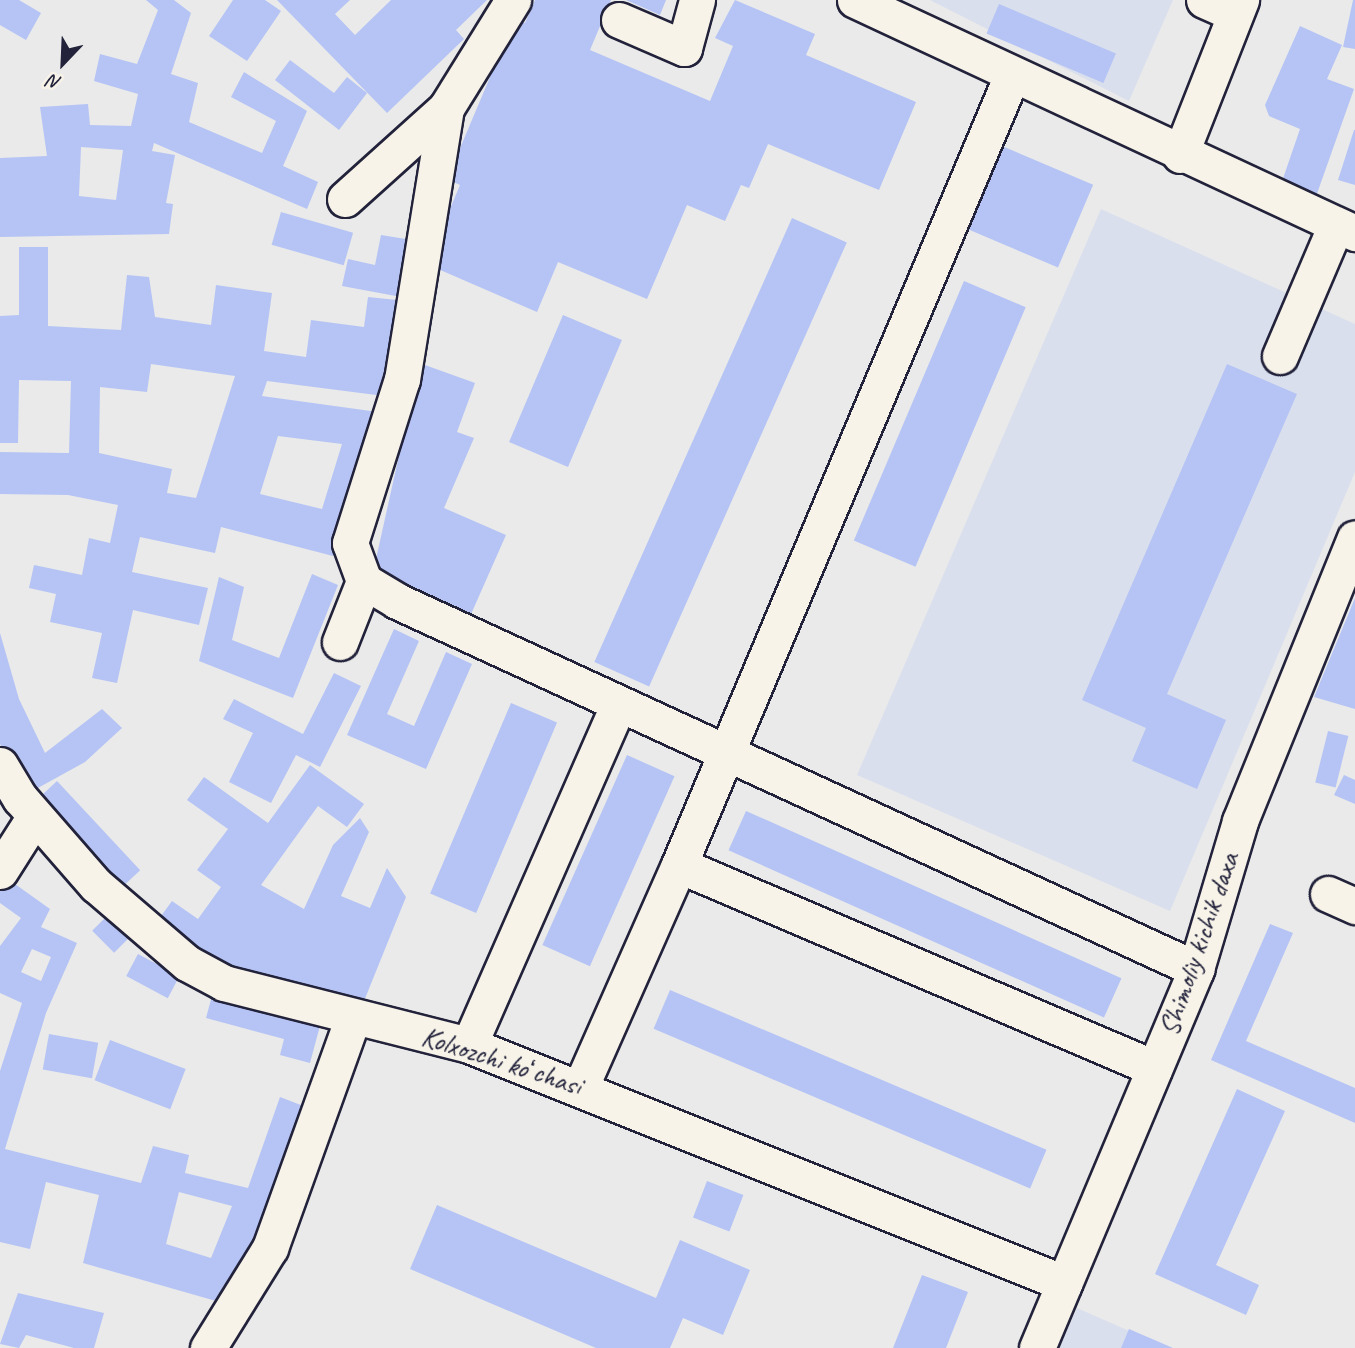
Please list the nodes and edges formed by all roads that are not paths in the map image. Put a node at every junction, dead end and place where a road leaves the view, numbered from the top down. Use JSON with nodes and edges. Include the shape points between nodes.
{"nodes":[{"id":1,"x":513,"y":0,"type":"edge"},
{"id":2,"x":697,"y":0,"type":"edge"},
{"id":3,"x":855,"y":0,"type":"edge"},
{"id":4,"x":1204,"y":0,"type":"edge"},
{"id":5,"x":1238,"y":7,"type":"edge"},
{"id":6,"x":619,"y":20,"type":"dead end"},
{"id":7,"x":1012,"y":75,"type":"junction"},
{"id":8,"x":446,"y":108,"type":"junction"},
{"id":9,"x":1180,"y":155,"type":"junction"},
{"id":10,"x":345,"y":199,"type":"dead end"},
{"id":11,"x":1345,"y":229,"type":"edge"},
{"id":12,"x":1280,"y":356,"type":"dead end"},
{"id":13,"x":1355,"y":538,"type":"edge"},
{"id":14,"x":364,"y":581,"type":"junction"},
{"id":15,"x":340,"y":642,"type":"dead end"},
{"id":16,"x":619,"y":704,"type":"junction"},
{"id":17,"x":725,"y":752,"type":"junction"},
{"id":18,"x":0,"y":765,"type":"edge"},
{"id":19,"x":34,"y":816,"type":"junction"},
{"id":20,"x":679,"y":865,"type":"junction"},
{"id":21,"x":0,"y":871,"type":"edge"},
{"id":22,"x":1196,"y":969,"type":"junction"},
{"id":23,"x":353,"y":1018,"type":"junction"},
{"id":24,"x":469,"y":1045,"type":"junction"},
{"id":25,"x":1154,"y":1068,"type":"junction"},
{"id":26,"x":581,"y":1086,"type":"junction"},
{"id":27,"x":1065,"y":1283,"type":"junction"},
{"id":28,"x":208,"y":1348,"type":"edge"},
{"id":29,"x":1037,"y":1348,"type":"edge"}],
"edges":[{"from":1,"to":8,"type":"street"},
{"from":2,"to":6,"type":"street","via":[[684,48]]},
{"from":3,"to":7,"type":"street"},
{"from":4,"to":5,"type":"street"},
{"from":5,"to":9,"type":"street"},
{"from":7,"to":9,"type":"street"},
{"from":7,"to":17,"type":"street"},
{"from":8,"to":10,"type":"street"},
{"from":8,"to":14,"type":"street","via":[[402,379],[350,543]]},
{"from":9,"to":11,"type":"street"},
{"from":11,"to":12,"type":"street"},
{"from":13,"to":22,"type":"street","name":"Shimoliy kichik daxa","via":[[1240,821]]},
{"from":14,"to":15,"type":"street"},
{"from":14,"to":16,"type":"street","via":[[397,601]]},
{"from":16,"to":17,"type":"street"},
{"from":16,"to":24,"type":"street"},
{"from":17,"to":20,"type":"street"},
{"from":17,"to":22,"type":"street"},
{"from":18,"to":19,"type":"street","name":"Kolxozchi koʻchasi"},
{"from":19,"to":21,"type":"street"},
{"from":19,"to":23,"type":"street","name":"Kolxozchi koʻchasi","via":[[96,885],[187,963],[224,984]]},
{"from":20,"to":25,"type":"street"},
{"from":20,"to":26,"type":"street"},
{"from":22,"to":25,"type":"street","name":"Shimoliy kichik daxa"},
{"from":23,"to":24,"type":"street","name":"Kolxozchi koʻchasi"},
{"from":23,"to":28,"type":"street","via":[[270,1248]]},
{"from":24,"to":26,"type":"street","name":"Kolxozchi koʻchasi"},
{"from":25,"to":27,"type":"street","name":"Shimoliy kichik daxa"},
{"from":26,"to":27,"type":"street","name":"Kolxozchi koʻchasi"},
{"from":27,"to":29,"type":"street","name":"Shimoliy kichik daxa"}]}
